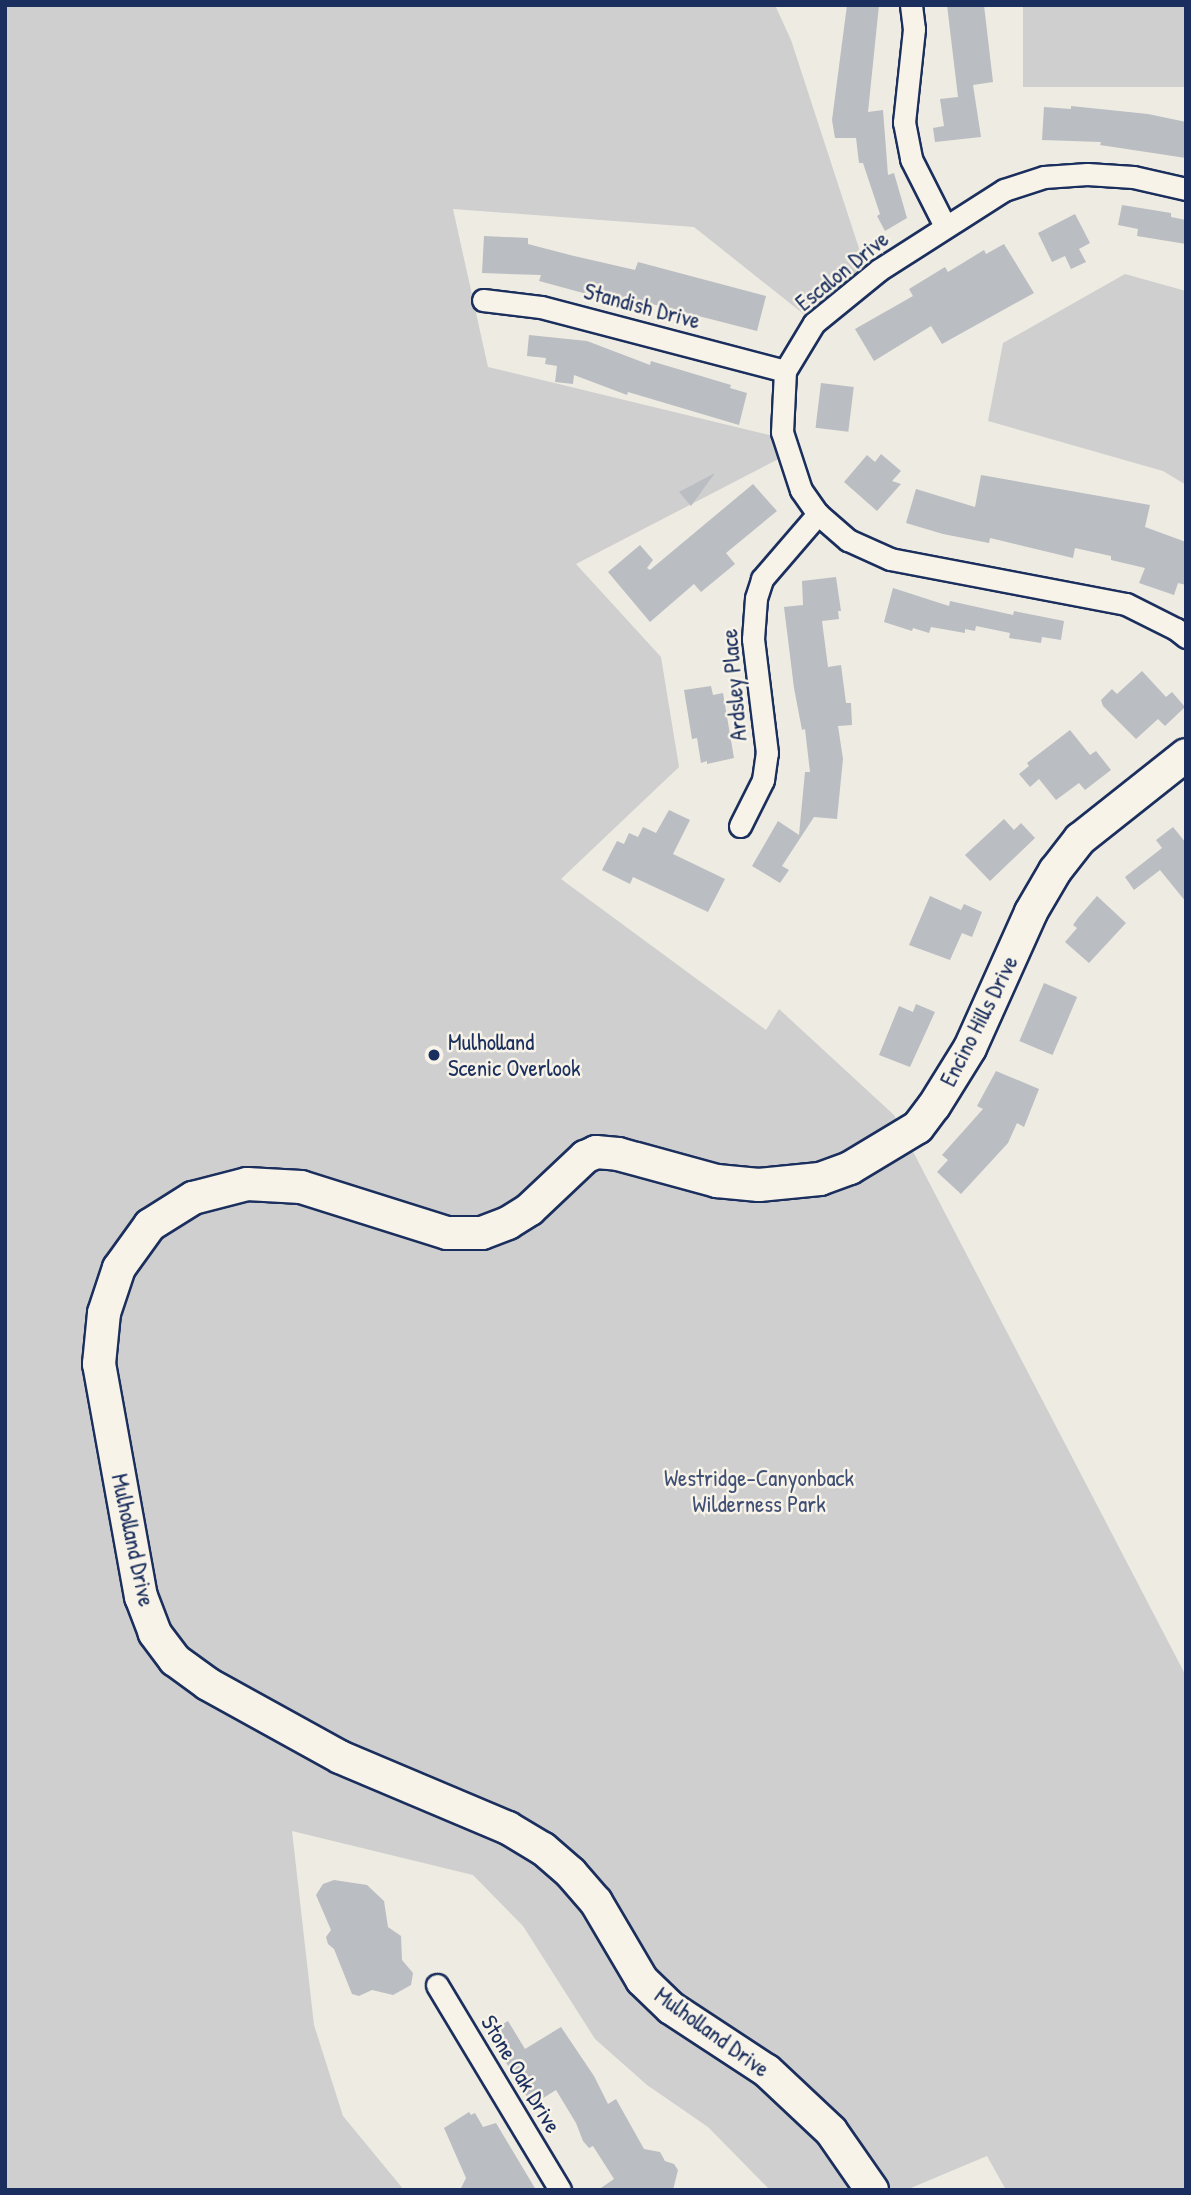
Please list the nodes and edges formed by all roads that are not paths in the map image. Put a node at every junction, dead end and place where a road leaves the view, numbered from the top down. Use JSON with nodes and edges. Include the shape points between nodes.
{"nodes":[{"id":1,"x":911,"y":5,"type":"edge"},
{"id":2,"x":1186,"y":189,"type":"edge"},
{"id":3,"x":945,"y":226,"type":"junction"},
{"id":4,"x":483,"y":300,"type":"dead end"},
{"id":5,"x":785,"y":371,"type":"junction"},
{"id":6,"x":818,"y":514,"type":"junction"},
{"id":7,"x":1186,"y":637,"type":"edge"},
{"id":8,"x":1183,"y":763,"type":"edge"},
{"id":9,"x":740,"y":826,"type":"dead end"},
{"id":10,"x":590,"y":1154,"type":"joint"},
{"id":11,"x":438,"y":1985,"type":"dead end"},
{"id":12,"x":560,"y":2190,"type":"edge"},
{"id":13,"x":872,"y":2190,"type":"edge"}],
"edges":[{"from":1,"to":3,"type":"street","via":[[914,29],[904,122],[911,159]]},
{"from":2,"to":3,"type":"street","name":"Escalon Drive","via":[[1133,177],[1044,177],[1004,190]]},
{"from":3,"to":5,"type":"street","name":"Escalon Drive","via":[[879,270],[814,323]]},
{"from":4,"to":5,"type":"street","name":"Standish Drive","via":[[541,307]]},
{"from":5,"to":6,"type":"street","name":"Escalon Drive","via":[[782,432],[801,490]]},
{"from":6,"to":7,"type":"street","name":"Escalon Drive","via":[[848,540],[890,559],[1126,604]]},
{"from":6,"to":9,"type":"street","name":"Ardsley Place","via":[[762,579],[756,598],[753,639],[766,753],[763,780]]},
{"from":8,"to":10,"type":"main road","name":"Encino Hills Drive","via":[[1080,839],[1055,871],[1031,912],[970,1048],[918,1127],[896,1143],[820,1180],[759,1185],[717,1181],[618,1154]]},
{"from":10,"to":13,"type":"main road","name":"Mulholland Drive","via":[[530,1209],[482,1233],[447,1233],[301,1187],[247,1184],[192,1198],[150,1225],[119,1268],[104,1313],[99,1364],[141,1597],[155,1633],[176,1660],[208,1685],[340,1757],[508,1828],[543,1849],[596,1902],[642,1980],[671,2008],[767,2071],[831,2130]]},
{"from":11,"to":12,"type":"street","name":"Stone Oak Drive"}]}
